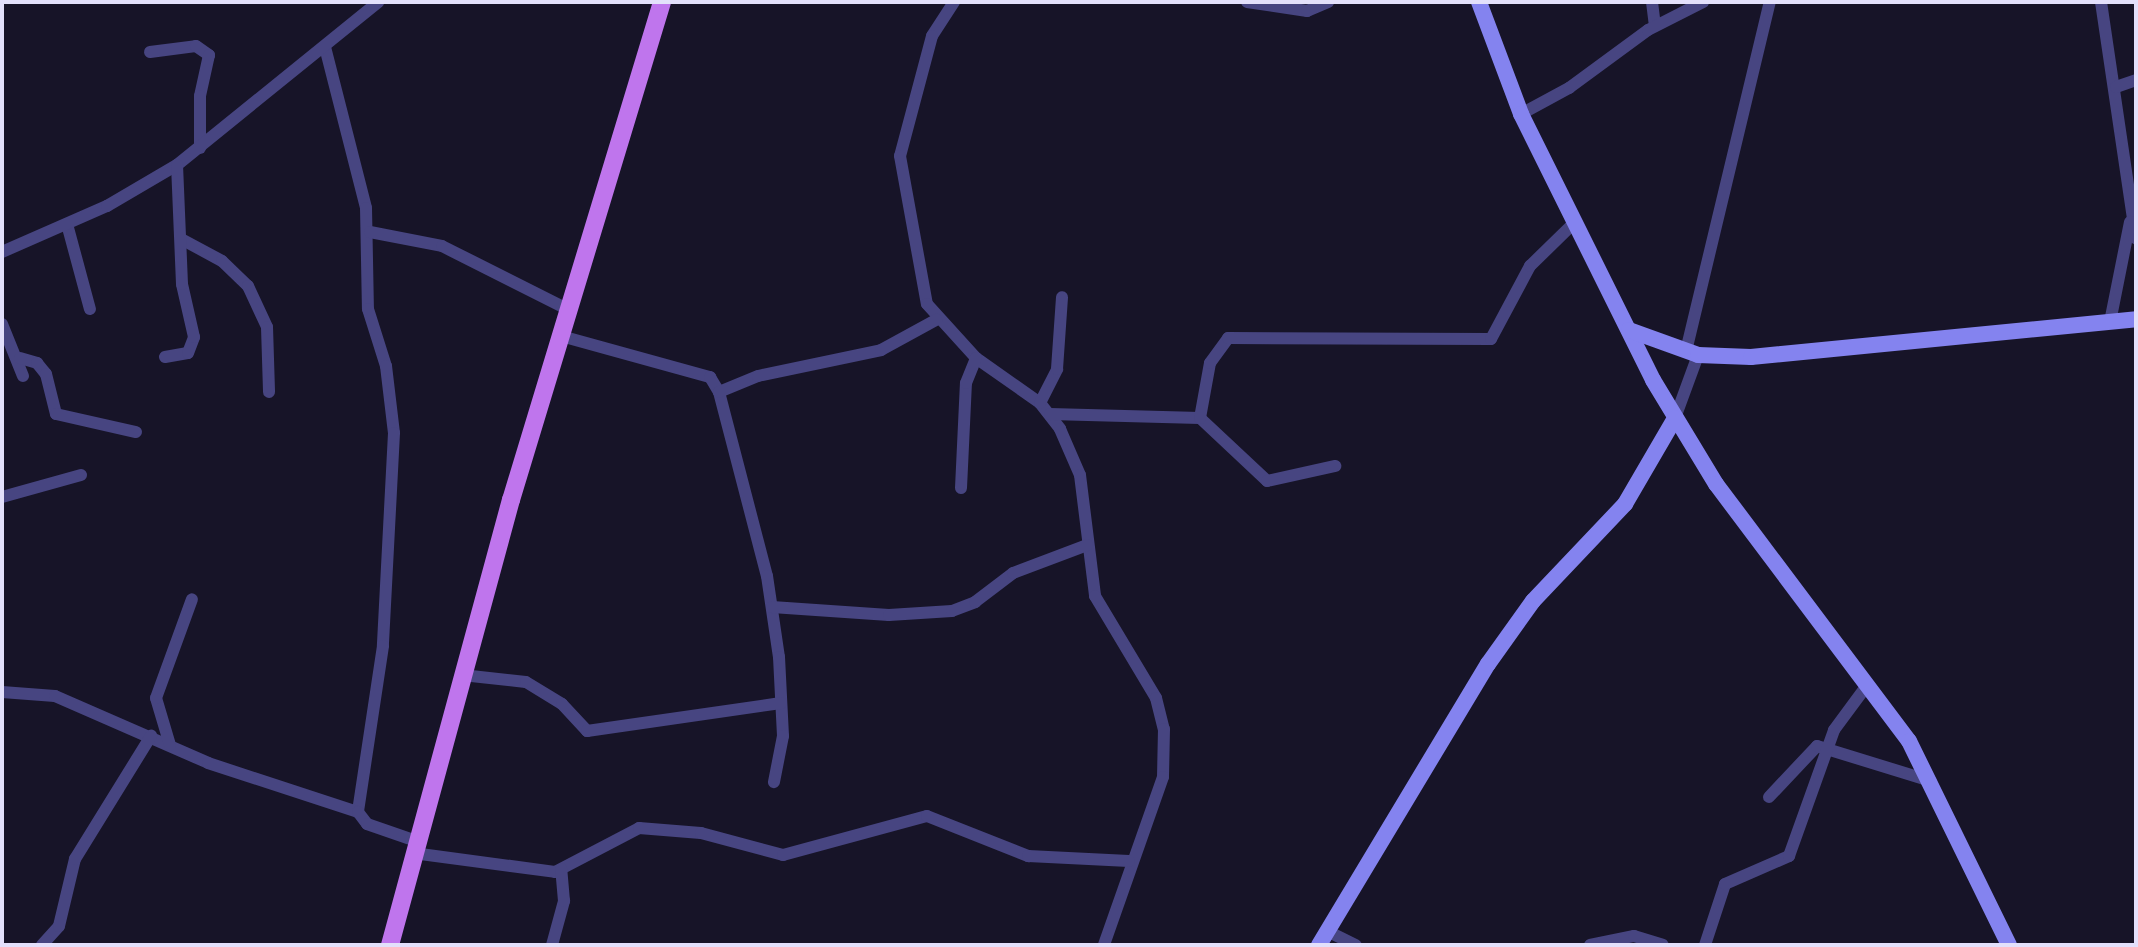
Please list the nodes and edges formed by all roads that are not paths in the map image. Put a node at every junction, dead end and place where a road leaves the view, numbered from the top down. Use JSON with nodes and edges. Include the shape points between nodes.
{"nodes":[{"id":1,"x":378,"y":2,"type":"edge"},
{"id":2,"x":662,"y":2,"type":"edge"},
{"id":3,"x":954,"y":2,"type":"edge"},
{"id":4,"x":1247,"y":2,"type":"edge"},
{"id":5,"x":1328,"y":2,"type":"edge"},
{"id":6,"x":1479,"y":2,"type":"edge"},
{"id":7,"x":1652,"y":2,"type":"edge"},
{"id":8,"x":1703,"y":2,"type":"edge"},
{"id":9,"x":1770,"y":2,"type":"edge"},
{"id":10,"x":2101,"y":2,"type":"edge"},
{"id":11,"x":1655,"y":26,"type":"junction"},
{"id":12,"x":325,"y":47,"type":"junction"},
{"id":13,"x":150,"y":52,"type":"dead end"},
{"id":14,"x":2136,"y":80,"type":"edge"},
{"id":15,"x":2116,"y":87,"type":"junction"},
{"id":16,"x":1521,"y":114,"type":"junction"},
{"id":17,"x":200,"y":148,"type":"junction"},
{"id":18,"x":177,"y":165,"type":"junction"},
{"id":19,"x":1575,"y":222,"type":"junction"},
{"id":20,"x":2130,"y":222,"type":"junction"},
{"id":21,"x":67,"y":224,"type":"junction"},
{"id":22,"x":370,"y":232,"type":"junction"},
{"id":23,"x":2136,"y":238,"type":"edge"},
{"id":24,"x":183,"y":240,"type":"junction"},
{"id":25,"x":2,"y":252,"type":"edge"},
{"id":26,"x":1062,"y":297,"type":"dead end"},
{"id":27,"x":90,"y":309,"type":"dead end"},
{"id":28,"x":569,"y":310,"type":"junction"},
{"id":29,"x":2111,"y":317,"type":"junction"},
{"id":30,"x":2136,"y":319,"type":"edge"},
{"id":31,"x":936,"y":320,"type":"junction"},
{"id":32,"x":2,"y":324,"type":"edge"},
{"id":33,"x":1629,"y":330,"type":"junction"},
{"id":34,"x":561,"y":336,"type":"junction"},
{"id":35,"x":1692,"y":353,"type":"junction"},
{"id":36,"x":165,"y":357,"type":"dead end"},
{"id":37,"x":20,"y":358,"type":"junction"},
{"id":38,"x":976,"y":358,"type":"junction"},
{"id":39,"x":23,"y":376,"type":"dead end"},
{"id":40,"x":269,"y":392,"type":"dead end"},
{"id":41,"x":719,"y":392,"type":"junction"},
{"id":42,"x":1040,"y":403,"type":"junction"},
{"id":43,"x":1050,"y":414,"type":"junction"},
{"id":44,"x":1200,"y":418,"type":"junction"},
{"id":45,"x":1675,"y":418,"type":"junction"},
{"id":46,"x":136,"y":432,"type":"dead end"},
{"id":47,"x":1335,"y":466,"type":"dead end"},
{"id":48,"x":81,"y":475,"type":"dead end"},
{"id":49,"x":961,"y":488,"type":"dead end"},
{"id":50,"x":2,"y":497,"type":"edge"},
{"id":51,"x":1087,"y":545,"type":"junction"},
{"id":52,"x":192,"y":599,"type":"dead end"},
{"id":53,"x":772,"y":607,"type":"junction"},
{"id":54,"x":462,"y":675,"type":"junction"},
{"id":55,"x":1868,"y":684,"type":"junction"},
{"id":56,"x":2,"y":692,"type":"edge"},
{"id":57,"x":781,"y":703,"type":"junction"},
{"id":58,"x":151,"y":736,"type":"junction"},
{"id":59,"x":170,"y":745,"type":"junction"},
{"id":60,"x":1829,"y":745,"type":"junction"},
{"id":61,"x":1931,"y":781,"type":"junction"},
{"id":62,"x":774,"y":782,"type":"dead end"},
{"id":63,"x":1769,"y":797,"type":"dead end"},
{"id":64,"x":358,"y":812,"type":"junction"},
{"id":65,"x":414,"y":847,"type":"junction"},
{"id":66,"x":1129,"y":861,"type":"junction"},
{"id":67,"x":561,"y":869,"type":"junction"},
{"id":68,"x":1323,"y":938,"type":"edge"},
{"id":69,"x":42,"y":945,"type":"edge"},
{"id":70,"x":390,"y":945,"type":"edge"},
{"id":71,"x":552,"y":945,"type":"edge"},
{"id":72,"x":1104,"y":945,"type":"edge"},
{"id":73,"x":1356,"y":945,"type":"edge"},
{"id":74,"x":1590,"y":945,"type":"edge"},
{"id":75,"x":1663,"y":945,"type":"edge"},
{"id":76,"x":1705,"y":945,"type":"edge"},
{"id":77,"x":2009,"y":945,"type":"edge"}],
"edges":[{"from":1,"to":12,"type":"street"},
{"from":2,"to":28,"type":"main road"},
{"from":3,"to":31,"type":"street","via":[[932,36],[900,156],[922,286]]},
{"from":4,"to":5,"type":"street","via":[[1307,11]]},
{"from":6,"to":16,"type":"street"},
{"from":7,"to":11,"type":"street"},
{"from":8,"to":11,"type":"street"},
{"from":9,"to":35,"type":"street"},
{"from":10,"to":15,"type":"street"},
{"from":11,"to":16,"type":"street"},
{"from":12,"to":17,"type":"street"},
{"from":12,"to":22,"type":"street"},
{"from":13,"to":17,"type":"street","via":[[196,46],[209,55],[200,96]]},
{"from":14,"to":15,"type":"street"},
{"from":15,"to":20,"type":"street"},
{"from":16,"to":19,"type":"street"},
{"from":17,"to":18,"type":"street"},
{"from":18,"to":21,"type":"street"},
{"from":18,"to":24,"type":"street"},
{"from":19,"to":33,"type":"street"},
{"from":19,"to":44,"type":"street","via":[[1530,266],[1491,339],[1228,338],[1210,363]]},
{"from":20,"to":23,"type":"street"},
{"from":20,"to":29,"type":"street"},
{"from":21,"to":25,"type":"street"},
{"from":21,"to":27,"type":"street"},
{"from":22,"to":28,"type":"street","via":[[442,246]]},
{"from":22,"to":64,"type":"street","via":[[368,309],[386,366],[393,483],[383,646]]},
{"from":24,"to":36,"type":"street","via":[[182,284],[194,349]]},
{"from":24,"to":40,"type":"street","via":[[222,261],[248,286],[267,327]]},
{"from":26,"to":42,"type":"street","via":[[1057,369]]},
{"from":28,"to":34,"type":"main road"},
{"from":29,"to":30,"type":"street"},
{"from":29,"to":35,"type":"street","via":[[1825,353]]},
{"from":31,"to":38,"type":"street"},
{"from":31,"to":41,"type":"street","via":[[881,350],[772,373]]},
{"from":32,"to":37,"type":"street"},
{"from":33,"to":35,"type":"street"},
{"from":33,"to":45,"type":"street"},
{"from":34,"to":41,"type":"street","via":[[710,377]]},
{"from":34,"to":54,"type":"main road"},
{"from":35,"to":45,"type":"street"},
{"from":37,"to":39,"type":"street"},
{"from":37,"to":46,"type":"street","via":[[37,363],[46,374],[56,414]]},
{"from":38,"to":42,"type":"street"},
{"from":38,"to":49,"type":"street","via":[[966,383]]},
{"from":41,"to":53,"type":"street"},
{"from":42,"to":43,"type":"street"},
{"from":43,"to":44,"type":"street"},
{"from":43,"to":51,"type":"street","via":[[1080,475]]},
{"from":44,"to":47,"type":"street","via":[[1258,478],[1279,482]]},
{"from":45,"to":55,"type":"street","via":[[1716,484]]},
{"from":45,"to":68,"type":"street","via":[[1625,504],[1533,601],[1488,664]]},
{"from":48,"to":50,"type":"street"},
{"from":51,"to":53,"type":"street","via":[[1013,573],[975,602],[952,611],[889,615]]},
{"from":51,"to":66,"type":"street","via":[[1095,596],[1146,679],[1164,729],[1163,777]]},
{"from":52,"to":59,"type":"street","via":[[156,698]]},
{"from":53,"to":57,"type":"street"},
{"from":54,"to":57,"type":"street","via":[[526,682],[562,704],[587,731]]},
{"from":54,"to":65,"type":"main road"},
{"from":55,"to":60,"type":"street"},
{"from":55,"to":61,"type":"street"},
{"from":56,"to":58,"type":"street","via":[[55,696]]},
{"from":57,"to":62,"type":"street","via":[[783,736]]},
{"from":58,"to":59,"type":"street"},
{"from":58,"to":69,"type":"street","via":[[75,859],[59,926]]},
{"from":59,"to":64,"type":"street","via":[[291,793]]},
{"from":60,"to":61,"type":"street"},
{"from":60,"to":63,"type":"street","via":[[1808,752]]},
{"from":60,"to":76,"type":"street","via":[[1789,856],[1725,884]]},
{"from":61,"to":77,"type":"street"},
{"from":64,"to":65,"type":"street","via":[[367,824]]},
{"from":65,"to":67,"type":"street"},
{"from":65,"to":70,"type":"main road"},
{"from":66,"to":67,"type":"street","via":[[1028,856],[927,816],[783,855],[701,833],[639,828]]},
{"from":66,"to":72,"type":"street"},
{"from":67,"to":71,"type":"street","via":[[564,901]]},
{"from":68,"to":73,"type":"street"},
{"from":74,"to":75,"type":"street","via":[[1634,936]]}]}
